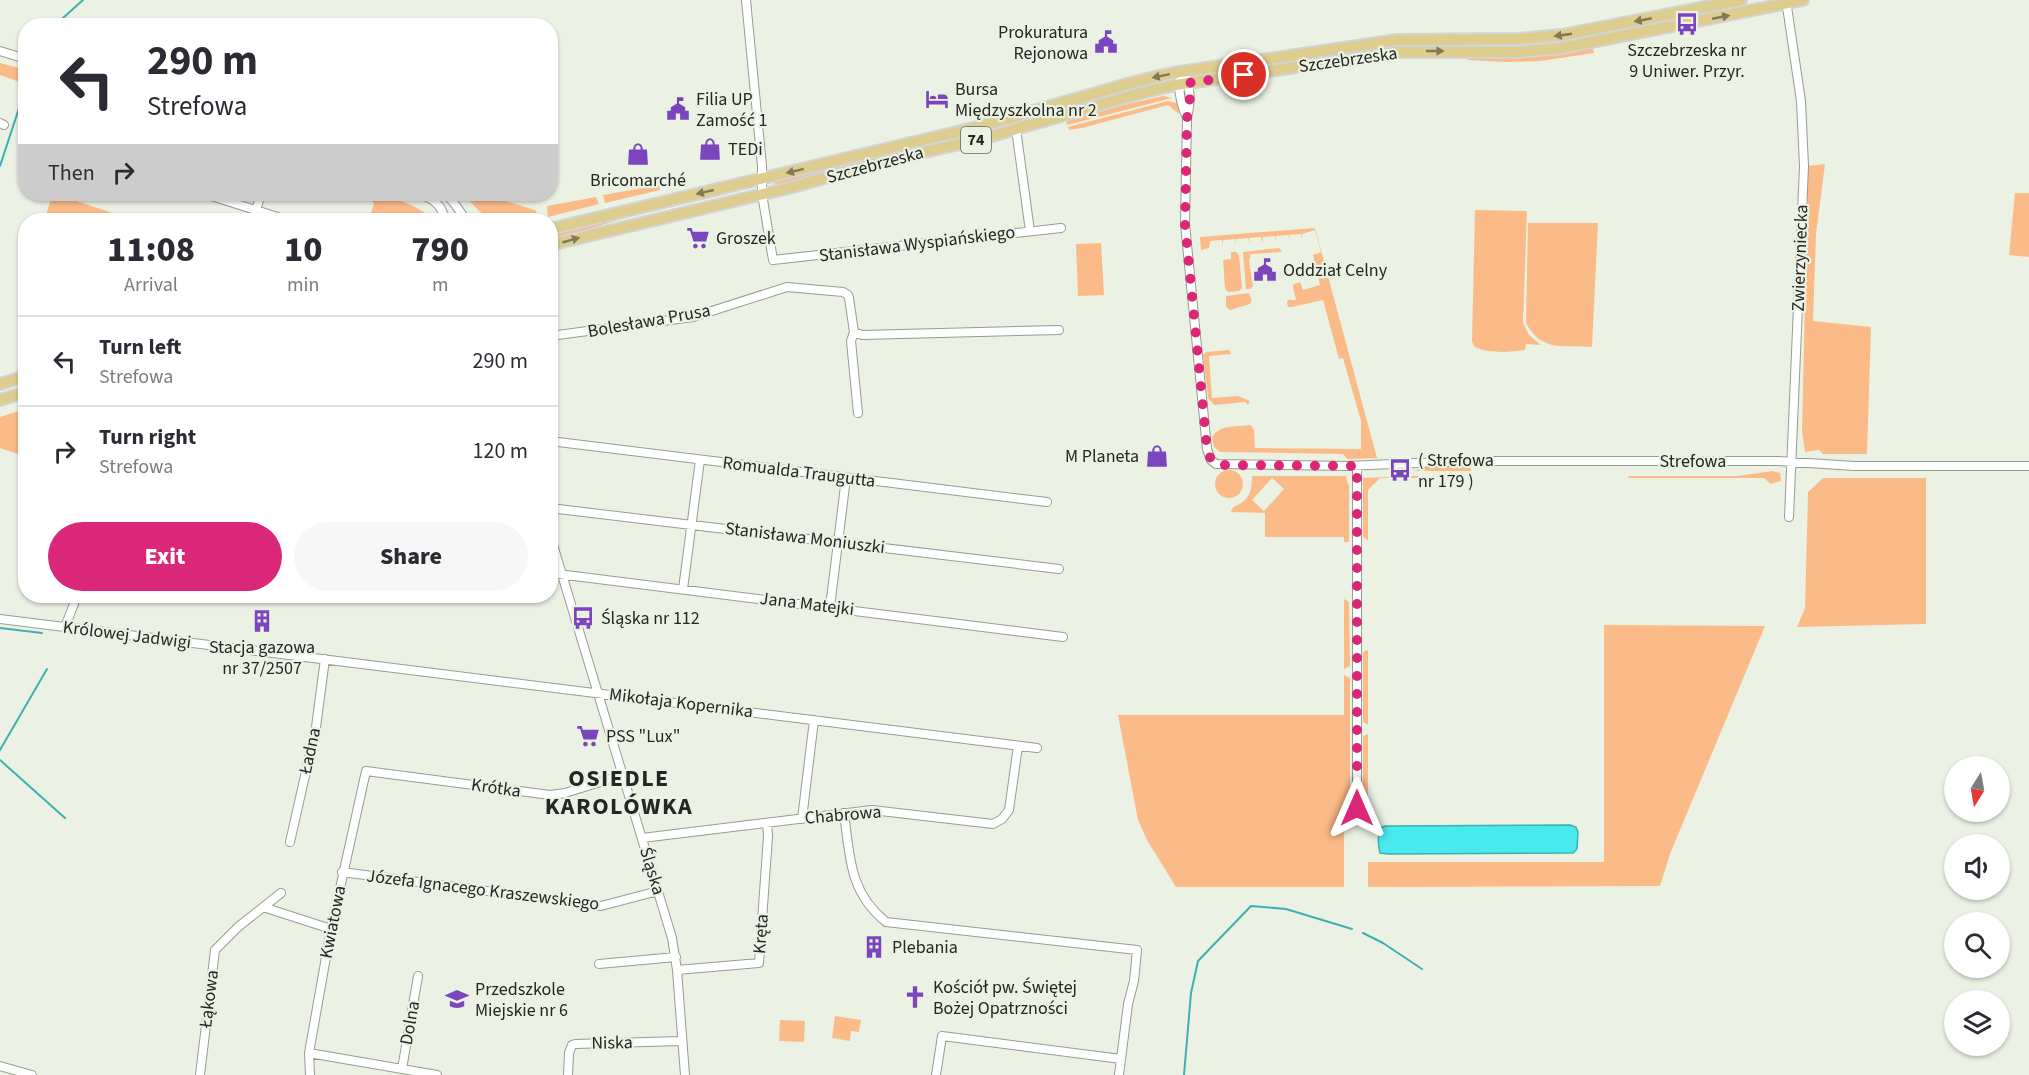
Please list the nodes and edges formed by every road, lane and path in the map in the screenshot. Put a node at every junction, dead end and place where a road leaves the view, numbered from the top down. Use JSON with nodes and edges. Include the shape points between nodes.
{"nodes":[{"id":1,"x":746,"y":0,"type":"edge"},
{"id":2,"x":1741,"y":0,"type":"edge"},
{"id":3,"x":1803,"y":0,"type":"edge"},
{"id":4,"x":1786,"y":2,"type":"edge"},
{"id":5,"x":0,"y":51,"type":"edge"},
{"id":6,"x":18,"y":57,"type":"edge"},
{"id":7,"x":1183,"y":71,"type":"junction"},
{"id":8,"x":1184,"y":84,"type":"junction"},
{"id":9,"x":1016,"y":129,"type":"junction"},
{"id":10,"x":762,"y":179,"type":"junction"},
{"id":11,"x":762,"y":194,"type":"junction"},
{"id":12,"x":227,"y":201,"type":"edge"},
{"id":13,"x":259,"y":201,"type":"edge"},
{"id":14,"x":434,"y":201,"type":"edge"},
{"id":15,"x":451,"y":201,"type":"edge"},
{"id":16,"x":256,"y":210,"type":"junction"},
{"id":17,"x":265,"y":213,"type":"edge"},
{"id":18,"x":443,"y":213,"type":"edge"},
{"id":19,"x":461,"y":213,"type":"edge"},
{"id":20,"x":558,"y":227,"type":"edge"},
{"id":21,"x":1061,"y":228,"type":"dead end"},
{"id":22,"x":1030,"y":231,"type":"junction"},
{"id":23,"x":558,"y":243,"type":"edge"},
{"id":24,"x":1059,"y":330,"type":"dead end"},
{"id":25,"x":854,"y":332,"type":"junction"},
{"id":26,"x":558,"y":335,"type":"edge"},
{"id":27,"x":18,"y":378,"type":"edge"},
{"id":28,"x":0,"y":384,"type":"edge"},
{"id":29,"x":18,"y":394,"type":"edge"},
{"id":30,"x":0,"y":400,"type":"edge"},
{"id":31,"x":858,"y":413,"type":"dead end"},
{"id":32,"x":558,"y":442,"type":"edge"},
{"id":33,"x":700,"y":460,"type":"junction"},
{"id":34,"x":1792,"y":462,"type":"junction"},
{"id":35,"x":1357,"y":466,"type":"junction"},
{"id":36,"x":2029,"y":466,"type":"edge"},
{"id":37,"x":846,"y":478,"type":"junction"},
{"id":38,"x":1047,"y":502,"type":"dead end"},
{"id":39,"x":558,"y":509,"type":"edge"},
{"id":40,"x":1789,"y":517,"type":"dead end"},
{"id":41,"x":691,"y":524,"type":"junction"},
{"id":42,"x":838,"y":543,"type":"junction"},
{"id":43,"x":558,"y":560,"type":"edge"},
{"id":44,"x":1059,"y":569,"type":"dead end"},
{"id":45,"x":558,"y":574,"type":"edge"},
{"id":46,"x":563,"y":575,"type":"junction"},
{"id":47,"x":683,"y":589,"type":"junction"},
{"id":48,"x":74,"y":603,"type":"edge"},
{"id":49,"x":830,"y":607,"type":"junction"},
{"id":50,"x":0,"y":619,"type":"edge"},
{"id":51,"x":65,"y":627,"type":"junction"},
{"id":52,"x":1063,"y":637,"type":"dead end"},
{"id":53,"x":325,"y":659,"type":"junction"},
{"id":54,"x":598,"y":693,"type":"junction"},
{"id":55,"x":814,"y":720,"type":"junction"},
{"id":56,"x":1018,"y":746,"type":"junction"},
{"id":57,"x":1037,"y":748,"type":"dead end"},
{"id":58,"x":366,"y":771,"type":"joint"},
{"id":59,"x":623,"y":775,"type":"junction"},
{"id":60,"x":1357,"y":808,"type":"dead end"},
{"id":61,"x":844,"y":813,"type":"junction"},
{"id":62,"x":802,"y":819,"type":"junction"},
{"id":63,"x":767,"y":823,"type":"junction"},
{"id":64,"x":642,"y":838,"type":"junction"},
{"id":65,"x":290,"y":842,"type":"dead end"},
{"id":66,"x":342,"y":872,"type":"junction"},
{"id":67,"x":658,"y":891,"type":"junction"},
{"id":68,"x":281,"y":893,"type":"dead end"},
{"id":69,"x":263,"y":907,"type":"junction"},
{"id":70,"x":331,"y":928,"type":"junction"},
{"id":71,"x":676,"y":957,"type":"junction"},
{"id":72,"x":599,"y":964,"type":"dead end"},
{"id":73,"x":678,"y":970,"type":"junction"},
{"id":74,"x":418,"y":976,"type":"dead end"},
{"id":75,"x":411,"y":1017,"type":"junction"},
{"id":76,"x":422,"y":1018,"type":"dead end"},
{"id":77,"x":682,"y":1041,"type":"junction"},
{"id":78,"x":309,"y":1053,"type":"junction"},
{"id":79,"x":1120,"y":1059,"type":"junction"},
{"id":80,"x":0,"y":1066,"type":"edge"},
{"id":81,"x":402,"y":1069,"type":"junction"},
{"id":82,"x":32,"y":1075,"type":"edge"},
{"id":83,"x":200,"y":1075,"type":"edge"},
{"id":84,"x":310,"y":1075,"type":"edge"},
{"id":85,"x":437,"y":1075,"type":"edge"},
{"id":86,"x":568,"y":1075,"type":"edge"},
{"id":87,"x":685,"y":1075,"type":"edge"},
{"id":88,"x":936,"y":1075,"type":"edge"},
{"id":89,"x":1119,"y":1075,"type":"edge"}],
"edges":[{"from":1,"to":10,"type":"street"},
{"from":2,"to":7,"type":"main road","name":"Szczebrzeska","number":"74","one_way":true,"via":[[1562,35],[1397,40]]},
{"from":3,"to":4,"type":"main road","name":"Szczebrzeska","number":"74"},
{"from":8,"to":4,"type":"main road","name":"Szczebrzeska","number":"74","one_way":true,"via":[[1397,52],[1562,48]]},
{"from":4,"to":34,"type":"street","name":"Zwierzyniecka","via":[[1801,101],[1804,166]]},
{"from":5,"to":6,"type":"street"},
{"from":7,"to":8,"type":"street"},
{"from":7,"to":10,"type":"main road","name":"Szczebrzeska","number":"74","one_way":true,"via":[[978,127]]},
{"from":8,"to":9,"type":"main road","name":"Szczebrzeska","number":"74"},
{"from":8,"to":35,"type":"street","name":"Strefowa","via":[[1185,224],[1209,456],[1216,464],[1227,466]]},
{"from":9,"to":11,"type":"main road","name":"Szczebrzeska","number":"74"},
{"from":9,"to":22,"type":"street"},
{"from":10,"to":11,"type":"street"},
{"from":10,"to":20,"type":"main road","name":"Szczebrzeska","number":"74","one_way":true},
{"from":11,"to":22,"type":"street","name":"Stanisława Wyspiańskiego","via":[[773,260]]},
{"from":23,"to":11,"type":"main road","name":"Szczebrzeska","number":"74","one_way":true},
{"from":12,"to":16,"type":"street"},
{"from":13,"to":16,"type":"street"},
{"from":14,"to":18,"type":"street"},
{"from":15,"to":19,"type":"street"},
{"from":16,"to":17,"type":"street"},
{"from":21,"to":22,"type":"street","name":"Stanisława Wyspiańskiego"},
{"from":24,"to":25,"type":"street","via":[[862,335]]},
{"from":25,"to":26,"type":"street","name":"Bolesława Prusa","via":[[846,293],[791,286],[693,317]]},
{"from":25,"to":31,"type":"street","name":"Bolesława Prusa","via":[[851,341]]},
{"from":27,"to":28,"type":"main road"},
{"from":29,"to":30,"type":"main road"},
{"from":32,"to":33,"type":"street","name":"Romualda Traugutta"},
{"from":33,"to":37,"type":"street","name":"Romualda Traugutta"},
{"from":33,"to":41,"type":"street"},
{"from":34,"to":35,"type":"street","name":"Strefowa","via":[[1466,461]]},
{"from":34,"to":36,"type":"street","name":"Strefowa"},
{"from":34,"to":40,"type":"street","name":"Zwierzyniecka"},
{"from":35,"to":60,"type":"street"},
{"from":37,"to":38,"type":"street","name":"Romualda Traugutta"},
{"from":37,"to":42,"type":"street"},
{"from":39,"to":41,"type":"street","name":"Stanisława Moniuszki"},
{"from":41,"to":42,"type":"street","name":"Stanisława Moniuszki"},
{"from":41,"to":47,"type":"street"},
{"from":42,"to":44,"type":"street","name":"Stanisława Moniuszki"},
{"from":42,"to":49,"type":"street"},
{"from":43,"to":46,"type":"street","name":"Śląska"},
{"from":45,"to":46,"type":"street","name":"Jana Matejki"},
{"from":46,"to":47,"type":"street","name":"Jana Matejki"},
{"from":46,"to":54,"type":"street","name":"Śląska"},
{"from":47,"to":49,"type":"street","name":"Jana Matejki"},
{"from":48,"to":51,"type":"street"},
{"from":49,"to":52,"type":"street","name":"Jana Matejki"},
{"from":50,"to":51,"type":"street","name":"Królowej Jadwigi"},
{"from":51,"to":53,"type":"street","name":"Królowej Jadwigi"},
{"from":53,"to":54,"type":"street","name":"Mikołaja Kopernika"},
{"from":53,"to":65,"type":"street","name":"Ładna","via":[[316,726]]},
{"from":54,"to":55,"type":"street","name":"Mikołaja Kopernika"},
{"from":54,"to":59,"type":"street","name":"Śląska"},
{"from":55,"to":56,"type":"street","name":"Mikołaja Kopernika"},
{"from":55,"to":62,"type":"street"},
{"from":56,"to":57,"type":"street","name":"Mikołaja Kopernika"},
{"from":56,"to":61,"type":"street","name":"Chabrowa","via":[[1010,806],[996,822],[985,824],[872,810]]},
{"from":58,"to":59,"type":"street","name":"Krótka","via":[[550,795]]},
{"from":58,"to":66,"type":"street","name":"Kwiatowa"},
{"from":59,"to":64,"type":"street","name":"Śląska"},
{"from":61,"to":62,"type":"street","name":"Chabrowa"},
{"from":61,"to":79,"type":"street","via":[[854,880],[886,922],[1137,950]]},
{"from":62,"to":63,"type":"street","name":"Chabrowa"},
{"from":63,"to":64,"type":"street","name":"Chabrowa"},
{"from":63,"to":73,"type":"street","name":"Kręta","via":[[759,963]]},
{"from":64,"to":67,"type":"street","name":"Śląska"},
{"from":66,"to":67,"type":"street","name":"Józefa Ignacego Kraszewskiego","via":[[601,906]]},
{"from":66,"to":70,"type":"street","name":"Kwiatowa"},
{"from":67,"to":71,"type":"street","name":"Śląska"},
{"from":68,"to":69,"type":"street"},
{"from":69,"to":70,"type":"street"},
{"from":69,"to":83,"type":"street","name":"Łąkowa","via":[[215,951]]},
{"from":70,"to":78,"type":"street","name":"Kwiatowa"},
{"from":71,"to":72,"type":"street"},
{"from":71,"to":73,"type":"street","name":"Śląska"},
{"from":73,"to":77,"type":"street","name":"Śląska"},
{"from":74,"to":75,"type":"street","name":"Dolna"},
{"from":75,"to":76,"type":"street"},
{"from":75,"to":81,"type":"street","name":"Dolna"},
{"from":77,"to":86,"type":"street","name":"Niska","via":[[569,1043]]},
{"from":77,"to":87,"type":"street","name":"Śląska"},
{"from":78,"to":81,"type":"street"},
{"from":78,"to":84,"type":"street","name":"Kwiatowa"},
{"from":79,"to":88,"type":"street","via":[[942,1036]]},
{"from":79,"to":89,"type":"street"},
{"from":80,"to":82,"type":"street"},
{"from":81,"to":85,"type":"street"}]}
